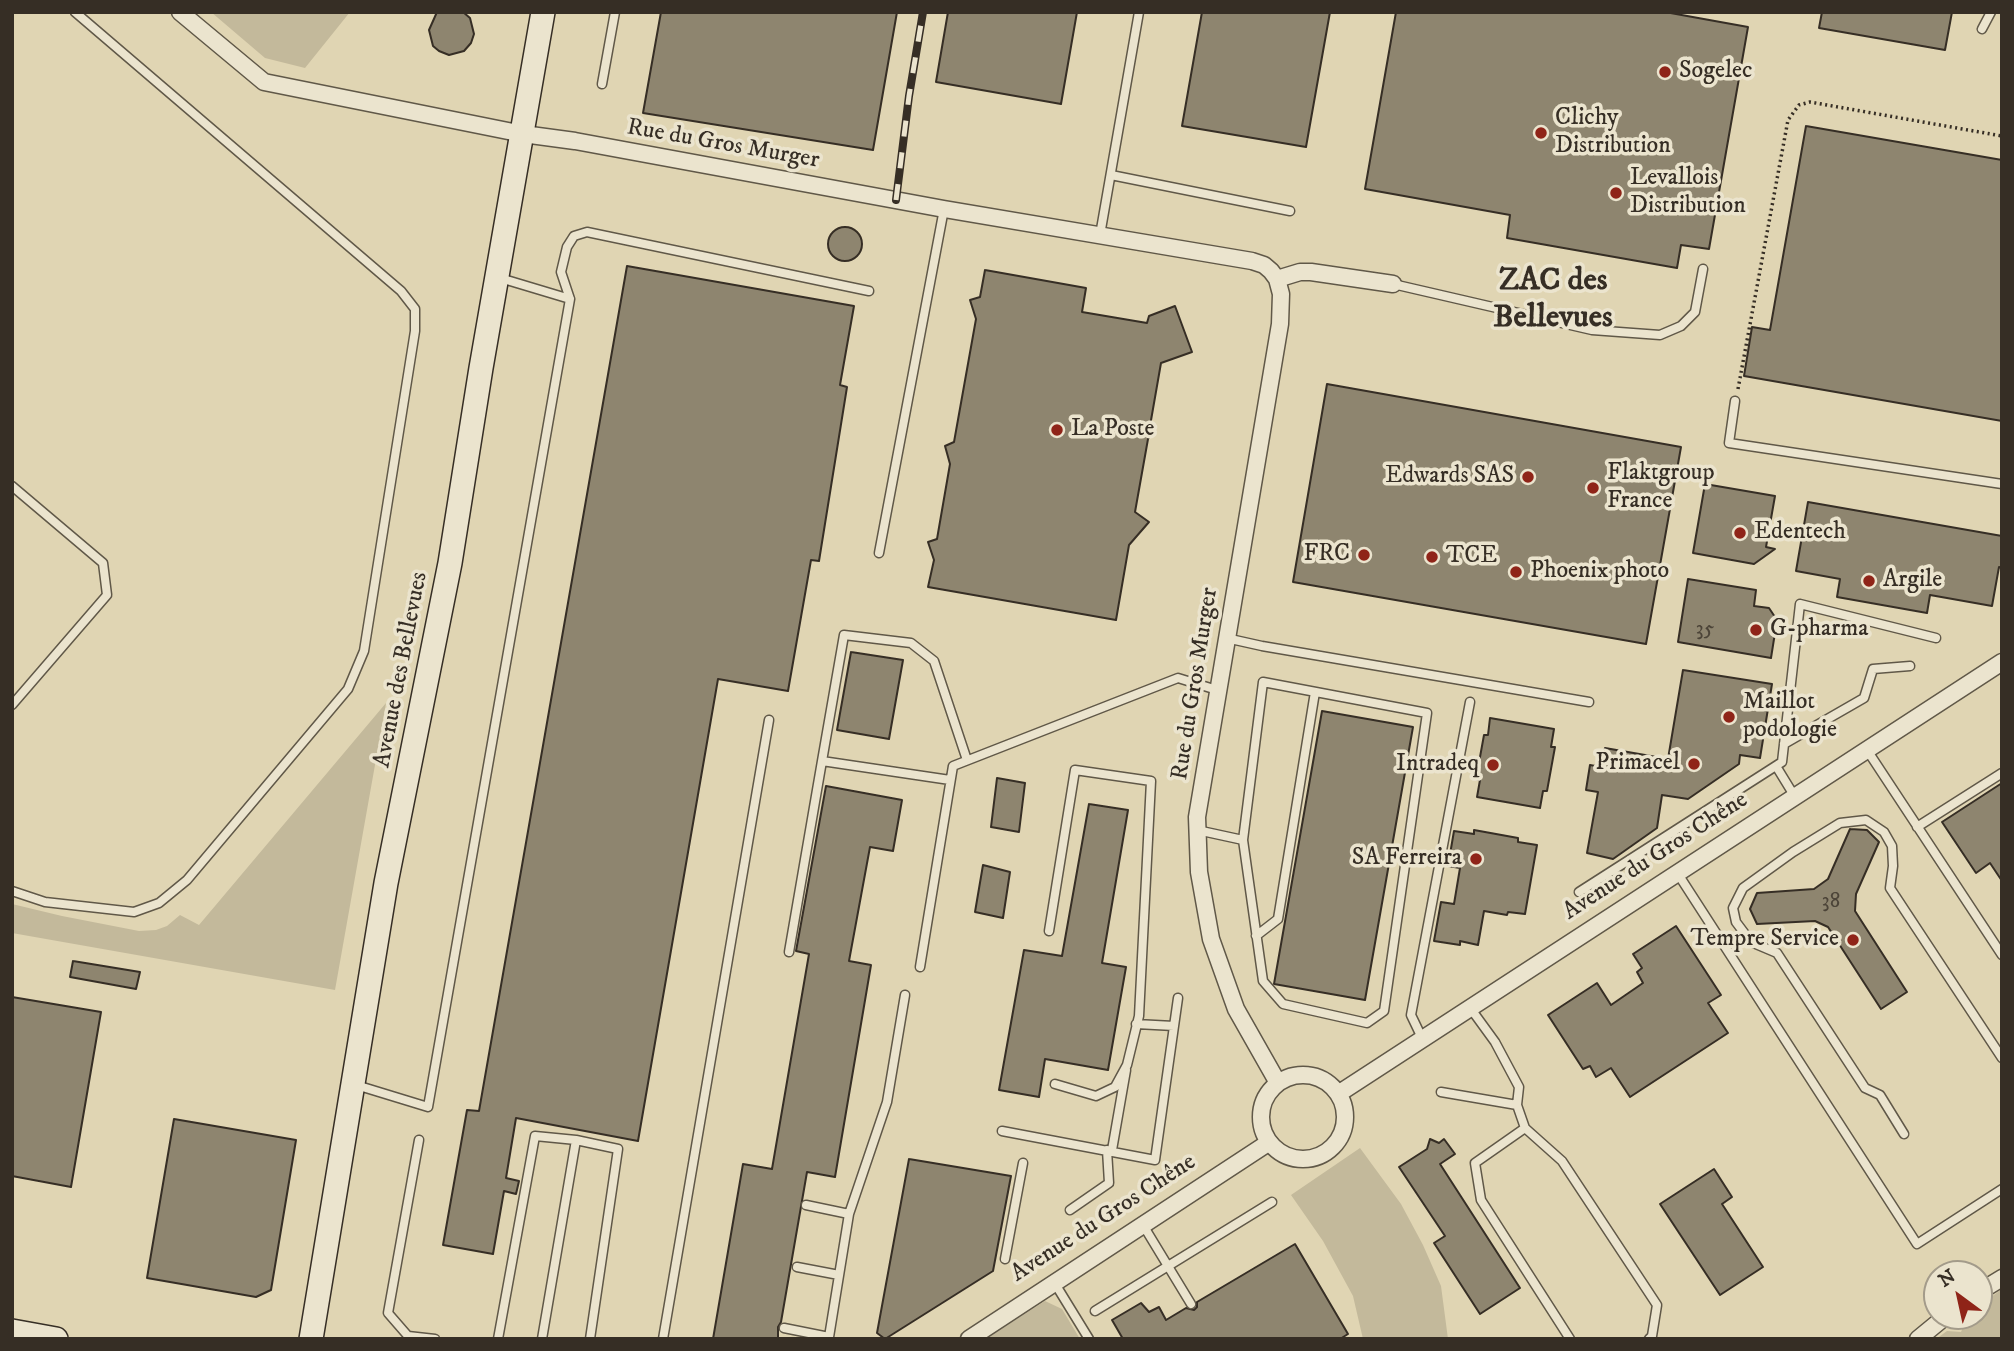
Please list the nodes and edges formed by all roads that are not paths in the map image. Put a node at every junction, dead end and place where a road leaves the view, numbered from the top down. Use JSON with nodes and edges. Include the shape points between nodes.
{"nodes":[{"id":1,"x":75,"y":12,"type":"edge"},
{"id":2,"x":180,"y":12,"type":"edge"},
{"id":3,"x":543,"y":12,"type":"edge"},
{"id":4,"x":615,"y":12,"type":"edge"},
{"id":5,"x":1139,"y":12,"type":"edge"},
{"id":6,"x":1991,"y":12,"type":"edge"},
{"id":7,"x":1982,"y":29,"type":"dead end"},
{"id":8,"x":602,"y":84,"type":"dead end"},
{"id":9,"x":523,"y":134,"type":"junction"},
{"id":10,"x":1111,"y":175,"type":"junction"},
{"id":11,"x":944,"y":209,"type":"junction"},
{"id":12,"x":1290,"y":211,"type":"dead end"},
{"id":13,"x":1100,"y":235,"type":"junction"},
{"id":14,"x":1703,"y":268,"type":"dead end"},
{"id":15,"x":497,"y":277,"type":"junction"},
{"id":16,"x":1277,"y":279,"type":"junction"},
{"id":17,"x":1393,"y":284,"type":"joint"},
{"id":18,"x":869,"y":291,"type":"dead end"},
{"id":19,"x":570,"y":299,"type":"junction"},
{"id":20,"x":1735,"y":401,"type":"road end"},
{"id":21,"x":2002,"y":484,"type":"edge"},
{"id":22,"x":12,"y":486,"type":"edge"},
{"id":23,"x":879,"y":553,"type":"dead end"},
{"id":24,"x":1226,"y":638,"type":"junction"},
{"id":25,"x":1937,"y":638,"type":"dead end"},
{"id":26,"x":2002,"y":662,"type":"edge"},
{"id":27,"x":1910,"y":666,"type":"dead end"},
{"id":28,"x":1217,"y":690,"type":"junction"},
{"id":29,"x":1315,"y":692,"type":"junction"},
{"id":30,"x":1470,"y":702,"type":"dead end"},
{"id":31,"x":1589,"y":702,"type":"dead end"},
{"id":32,"x":12,"y":705,"type":"edge"},
{"id":33,"x":769,"y":720,"type":"dead end"},
{"id":34,"x":1784,"y":744,"type":"junction"},
{"id":35,"x":1867,"y":750,"type":"junction"},
{"id":36,"x":967,"y":760,"type":"junction"},
{"id":37,"x":822,"y":761,"type":"junction"},
{"id":38,"x":1776,"y":766,"type":"junction"},
{"id":39,"x":2002,"y":773,"type":"edge"},
{"id":40,"x":950,"y":780,"type":"junction"},
{"id":41,"x":1795,"y":797,"type":"junction"},
{"id":42,"x":1917,"y":827,"type":"junction"},
{"id":43,"x":1198,"y":830,"type":"junction"},
{"id":44,"x":1243,"y":841,"type":"junction"},
{"id":45,"x":1678,"y":874,"type":"junction"},
{"id":46,"x":12,"y":891,"type":"edge"},
{"id":47,"x":1579,"y":892,"type":"dead end"},
{"id":48,"x":1049,"y":931,"type":"dead end"},
{"id":49,"x":1256,"y":936,"type":"junction"},
{"id":50,"x":789,"y":952,"type":"dead end"},
{"id":51,"x":2002,"y":955,"type":"edge"},
{"id":52,"x":920,"y":967,"type":"dead end"},
{"id":53,"x":905,"y":995,"type":"dead end"},
{"id":54,"x":1178,"y":998,"type":"dead end"},
{"id":55,"x":1471,"y":1009,"type":"junction"},
{"id":56,"x":1136,"y":1024,"type":"junction"},
{"id":57,"x":1174,"y":1026,"type":"junction"},
{"id":58,"x":1423,"y":1040,"type":"junction"},
{"id":59,"x":2002,"y":1058,"type":"edge"},
{"id":60,"x":1128,"y":1065,"type":"junction"},
{"id":61,"x":1278,"y":1083,"type":"junction"},
{"id":62,"x":353,"y":1084,"type":"junction"},
{"id":63,"x":1055,"y":1084,"type":"dead end"},
{"id":64,"x":1441,"y":1091,"type":"dead end"},
{"id":65,"x":1338,"y":1094,"type":"junction"},
{"id":66,"x":1517,"y":1105,"type":"junction"},
{"id":67,"x":1525,"y":1128,"type":"junction"},
{"id":68,"x":1002,"y":1131,"type":"dead end"},
{"id":69,"x":1904,"y":1134,"type":"dead end"},
{"id":70,"x":419,"y":1140,"type":"dead end"},
{"id":71,"x":576,"y":1140,"type":"junction"},
{"id":72,"x":1268,"y":1143,"type":"junction"},
{"id":73,"x":1109,"y":1150,"type":"junction"},
{"id":74,"x":1023,"y":1163,"type":"dead end"},
{"id":75,"x":2002,"y":1189,"type":"edge"},
{"id":76,"x":1272,"y":1202,"type":"dead end"},
{"id":77,"x":806,"y":1205,"type":"dead end"},
{"id":78,"x":1070,"y":1210,"type":"dead end"},
{"id":79,"x":849,"y":1214,"type":"junction"},
{"id":80,"x":1143,"y":1225,"type":"junction"},
{"id":81,"x":1005,"y":1259,"type":"dead end"},
{"id":82,"x":1168,"y":1266,"type":"junction"},
{"id":83,"x":797,"y":1267,"type":"dead end"},
{"id":84,"x":839,"y":1275,"type":"junction"},
{"id":85,"x":1054,"y":1282,"type":"junction"},
{"id":86,"x":1191,"y":1304,"type":"dead end"},
{"id":87,"x":1095,"y":1311,"type":"dead end"},
{"id":88,"x":784,"y":1328,"type":"dead end"},
{"id":89,"x":12,"y":1331,"type":"edge"},
{"id":90,"x":56,"y":1339,"type":"edge"},
{"id":91,"x":311,"y":1339,"type":"edge"},
{"id":92,"x":435,"y":1339,"type":"edge"},
{"id":93,"x":498,"y":1339,"type":"edge"},
{"id":94,"x":542,"y":1339,"type":"edge"},
{"id":95,"x":590,"y":1339,"type":"edge"},
{"id":96,"x":663,"y":1339,"type":"edge"},
{"id":97,"x":969,"y":1339,"type":"edge"},
{"id":98,"x":1089,"y":1339,"type":"edge"},
{"id":99,"x":1570,"y":1339,"type":"edge"},
{"id":100,"x":1649,"y":1339,"type":"edge"}],
"edges":[{"from":1,"to":46,"type":"lane","via":[[401,291],[415,309],[415,331],[364,651],[348,689],[187,880],[159,904],[134,912],[45,902]]},
{"from":2,"to":9,"type":"street","name":"Rue du Gros Murger","via":[[264,82]]},
{"from":3,"to":9,"type":"street","name":"Avenue des Bellevues"},
{"from":4,"to":8,"type":"lane"},
{"from":5,"to":10,"type":"lane"},
{"from":6,"to":7,"type":"lane"},
{"from":9,"to":11,"type":"street","name":"Rue du Gros Murger"},
{"from":9,"to":15,"type":"street","name":"Avenue des Bellevues"},
{"from":10,"to":12,"type":"lane"},
{"from":10,"to":13,"type":"lane"},
{"from":11,"to":13,"type":"street","name":"Rue du Gros Murger"},
{"from":11,"to":23,"type":"lane"},
{"from":13,"to":16,"type":"street","name":"Rue du Gros Murger","via":[[1251,261],[1264,265]]},
{"from":14,"to":17,"type":"lane","via":[[1695,312],[1681,326],[1660,335],[1592,330]]},
{"from":15,"to":19,"type":"lane"},
{"from":15,"to":62,"type":"street","name":"Avenue des Bellevues","via":[[450,563],[386,883]]},
{"from":16,"to":17,"type":"street","via":[[1311,272]]},
{"from":16,"to":24,"type":"street","name":"Rue du Gros Murger","via":[[1280,324]]},
{"from":18,"to":19,"type":"lane","via":[[587,232],[574,236],[567,247],[561,272]]},
{"from":19,"to":62,"type":"lane","via":[[428,1107]]},
{"from":20,"to":21,"type":"lane","via":[[1729,443]]},
{"from":22,"to":32,"type":"lane","via":[[103,563],[107,595]]},
{"from":24,"to":28,"type":"street","name":"Rue du Gros Murger"},
{"from":24,"to":31,"type":"lane"},
{"from":25,"to":34,"type":"lane","via":[[1800,604]]},
{"from":26,"to":35,"type":"street","name":"Avenue du Gros Chêne"},
{"from":27,"to":34,"type":"lane","via":[[1873,669],[1864,698]]},
{"from":28,"to":36,"type":"lane","via":[[1178,678]]},
{"from":28,"to":43,"type":"street","name":"Rue du Gros Murger"},
{"from":29,"to":44,"type":"lane","via":[[1263,682]]},
{"from":29,"to":49,"type":"lane","via":[[1278,919]]},
{"from":29,"to":49,"type":"lane","via":[[1427,713],[1384,1011],[1367,1023],[1283,1004],[1263,981]]},
{"from":30,"to":58,"type":"lane","via":[[1411,1015]]},
{"from":33,"to":96,"type":"lane"},
{"from":34,"to":38,"type":"lane","via":[[1782,762]]},
{"from":35,"to":41,"type":"street","name":"Avenue du Gros Chêne"},
{"from":35,"to":42,"type":"lane"},
{"from":36,"to":37,"type":"lane","via":[[934,661],[911,643],[844,635]]},
{"from":36,"to":40,"type":"lane","via":[[953,766]]},
{"from":37,"to":40,"type":"lane"},
{"from":37,"to":50,"type":"lane"},
{"from":38,"to":41,"type":"lane"},
{"from":38,"to":47,"type":"lane"},
{"from":39,"to":42,"type":"lane"},
{"from":40,"to":52,"type":"lane"},
{"from":41,"to":45,"type":"street","name":"Avenue du Gros Chêne"},
{"from":42,"to":51,"type":"lane"},
{"from":43,"to":44,"type":"lane"},
{"from":43,"to":61,"type":"street","name":"Rue du Gros Murger","via":[[1199,873],[1211,939],[1244,1027]]},
{"from":44,"to":49,"type":"lane"},
{"from":45,"to":55,"type":"street","name":"Avenue du Gros Chêne"},
{"from":45,"to":75,"type":"lane","via":[[1917,1244]]},
{"from":48,"to":56,"type":"lane","via":[[1075,770],[1151,781]]},
{"from":53,"to":79,"type":"lane","via":[[887,1102]]},
{"from":54,"to":57,"type":"lane"},
{"from":55,"to":58,"type":"street","name":"Avenue du Gros Chêne"},
{"from":55,"to":66,"type":"lane","via":[[1519,1087]]},
{"from":56,"to":57,"type":"lane"},
{"from":56,"to":60,"type":"lane"},
{"from":57,"to":73,"type":"lane","via":[[1155,1160]]},
{"from":58,"to":65,"type":"street","name":"Avenue du Gros Chêne"},
{"from":59,"to":69,"type":"lane","via":[[1890,888],[1892,846],[1884,832],[1866,820],[1840,823],[1743,888],[1733,908],[1736,922],[1751,942],[1777,953],[1865,1088],[1880,1095]]},
{"from":60,"to":63,"type":"lane","via":[[1115,1087],[1096,1096]]},
{"from":60,"to":73,"type":"lane"},
{"from":61,"to":65,"type":"street","via":[[1293,1076],[1310,1076],[1326,1082]]},
{"from":61,"to":72,"type":"street","via":[[1262,1107]]},
{"from":62,"to":91,"type":"street","name":"Avenue des Bellevues"},
{"from":64,"to":66,"type":"lane"},
{"from":65,"to":72,"type":"street","via":[[1345,1122],[1338,1141],[1324,1154],[1295,1159]]},
{"from":66,"to":67,"type":"lane"},
{"from":67,"to":99,"type":"lane","via":[[1475,1163],[1481,1200]]},
{"from":67,"to":100,"type":"lane","via":[[1562,1161],[1657,1305]]},
{"from":68,"to":73,"type":"lane"},
{"from":70,"to":92,"type":"lane","via":[[388,1313],[408,1336]]},
{"from":71,"to":93,"type":"lane","via":[[535,1136]]},
{"from":71,"to":94,"type":"lane"},
{"from":71,"to":95,"type":"lane","via":[[618,1149]]},
{"from":72,"to":80,"type":"street","name":"Avenue du Gros Chêne"},
{"from":73,"to":78,"type":"lane","via":[[1109,1183]]},
{"from":74,"to":81,"type":"lane"},
{"from":76,"to":82,"type":"lane"},
{"from":77,"to":79,"type":"lane"},
{"from":79,"to":84,"type":"lane"},
{"from":80,"to":82,"type":"lane"},
{"from":80,"to":85,"type":"street","name":"Avenue du Gros Chêne"},
{"from":82,"to":86,"type":"lane"},
{"from":82,"to":87,"type":"lane"},
{"from":83,"to":84,"type":"lane"},
{"from":84,"to":88,"type":"lane","via":[[830,1337]]},
{"from":85,"to":97,"type":"street","name":"Avenue du Gros Chêne"},
{"from":85,"to":98,"type":"lane"},
{"from":89,"to":90,"type":"street"}]}
